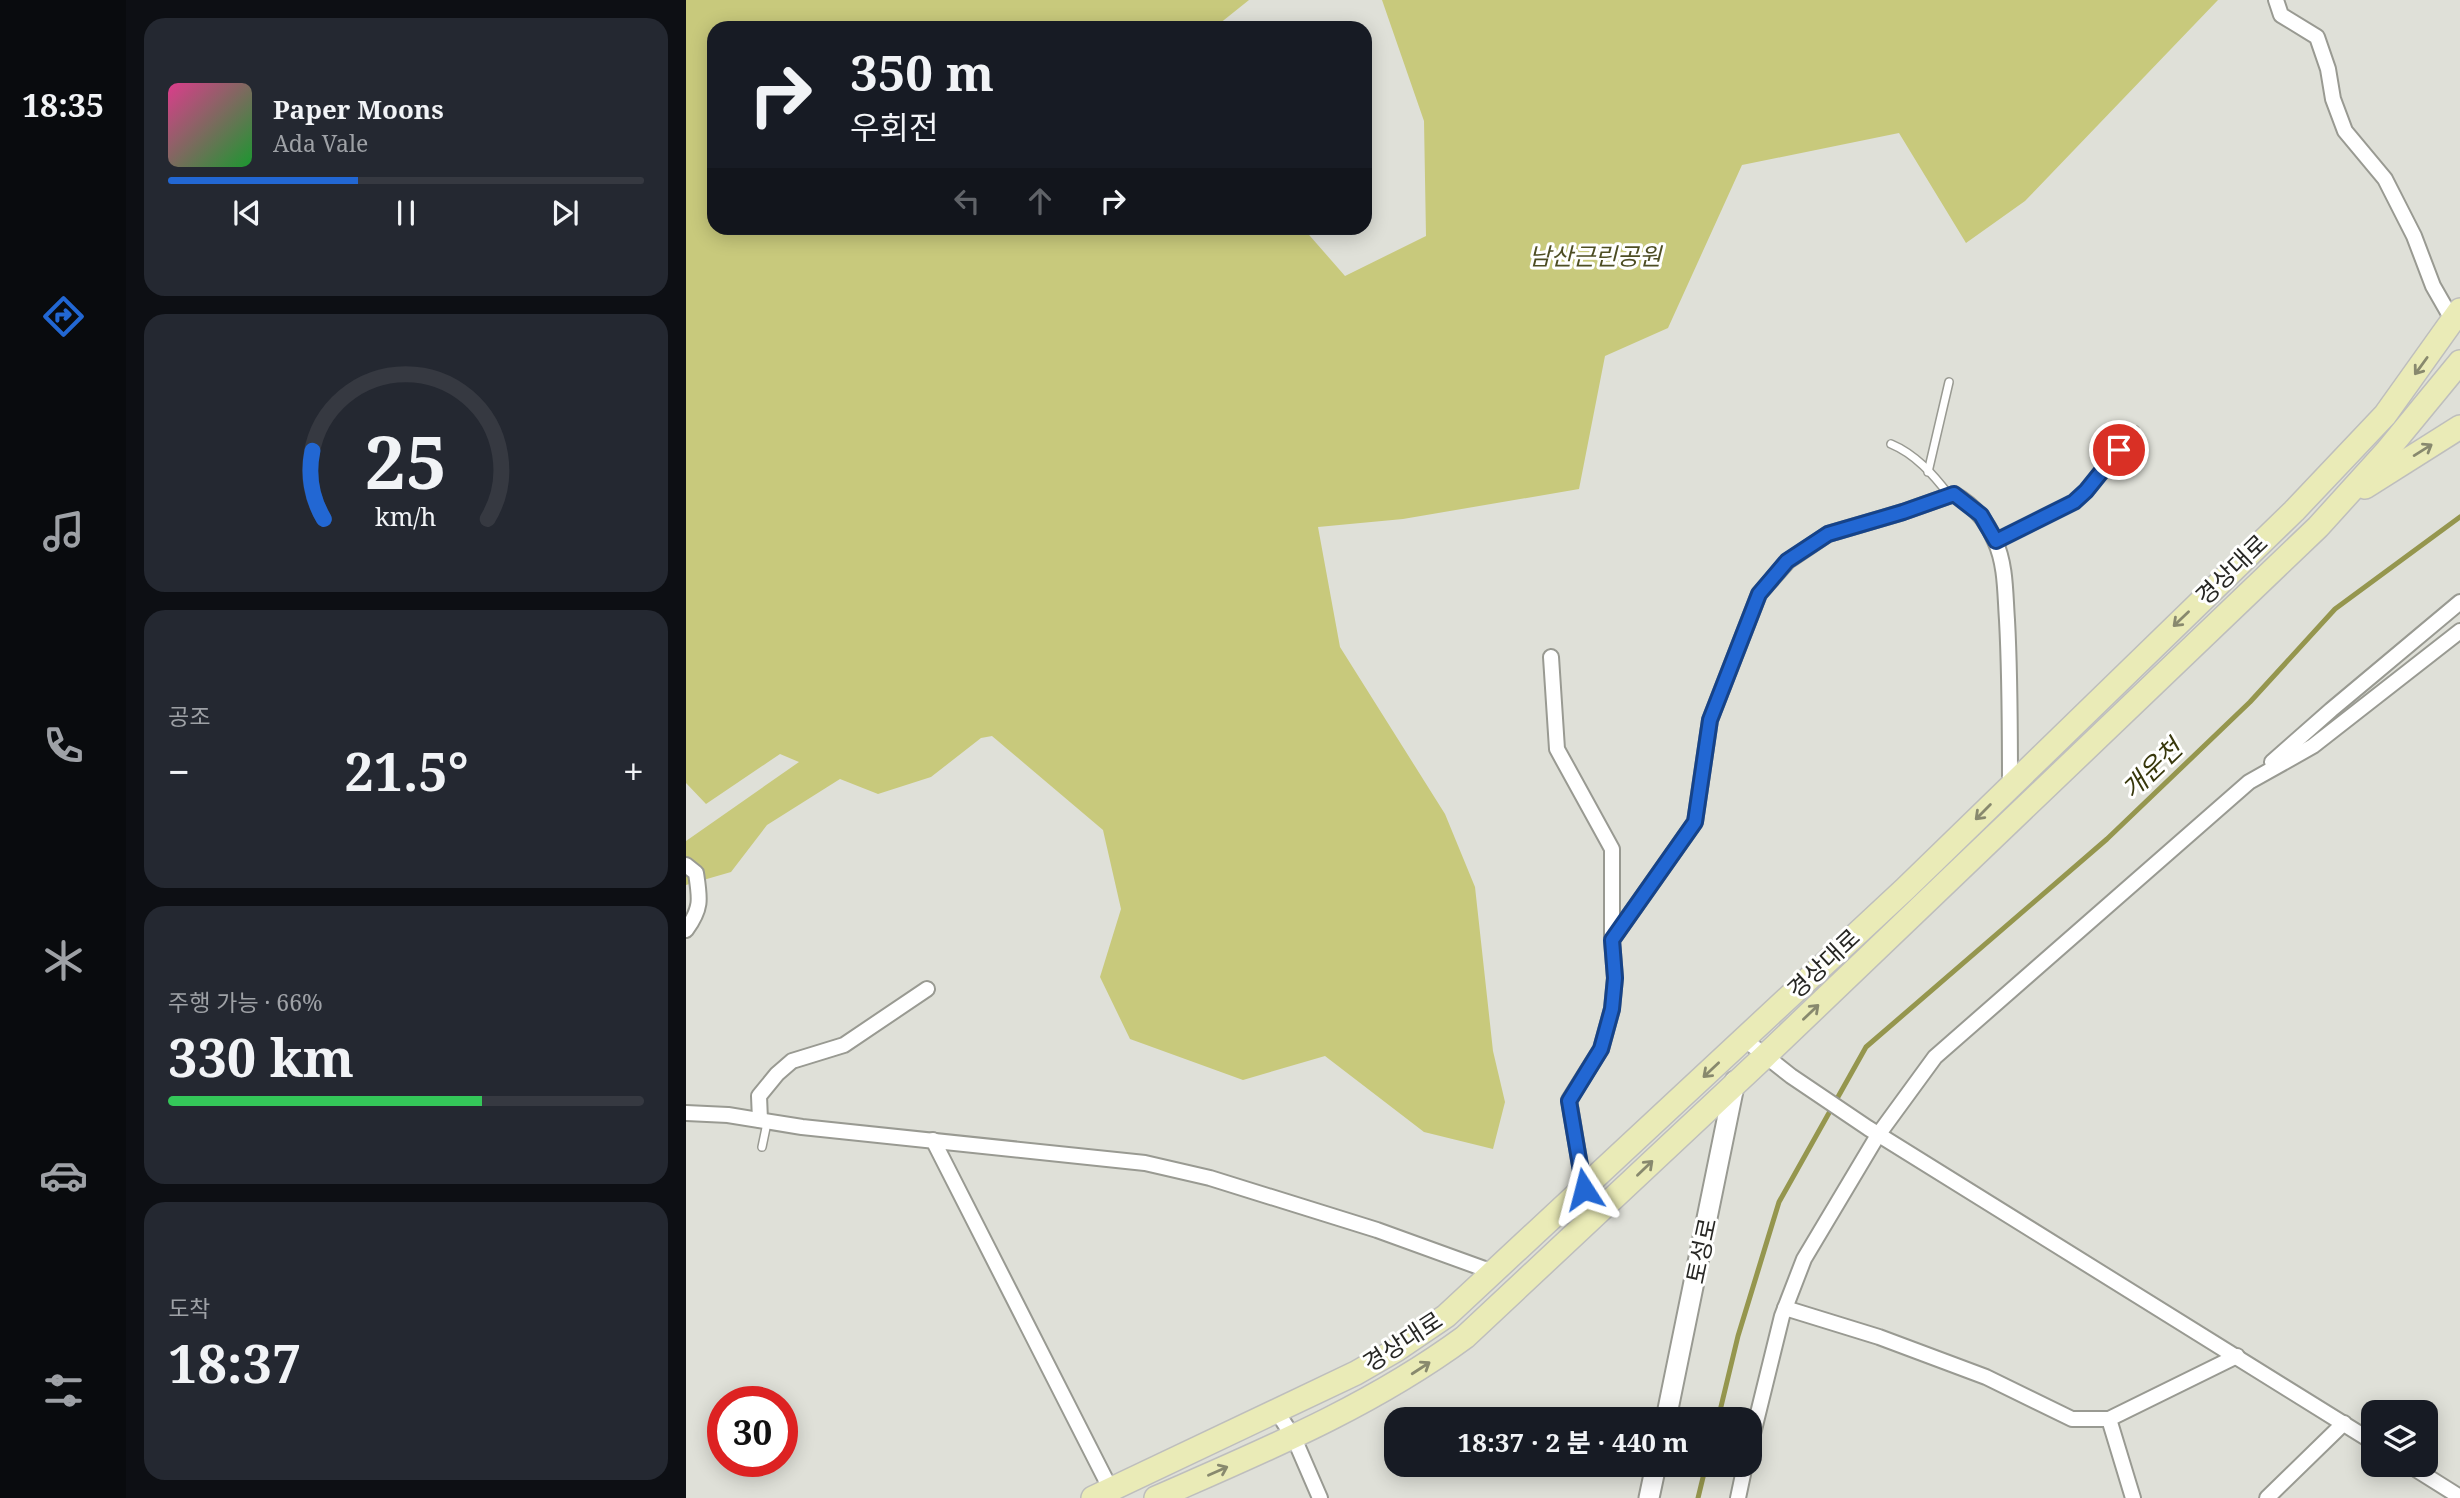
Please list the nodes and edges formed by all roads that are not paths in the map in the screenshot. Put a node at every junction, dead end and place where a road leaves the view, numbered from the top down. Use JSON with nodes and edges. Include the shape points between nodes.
{"nodes":[{"id":1,"x":2276,"y":0,"type":"edge"},
{"id":2,"x":2458,"y":319,"type":"edge"},
{"id":3,"x":2460,"y":362,"type":"edge"},
{"id":4,"x":1949,"y":382,"type":"dead end"},
{"id":5,"x":2460,"y":427,"type":"edge"},
{"id":6,"x":2135,"y":430,"type":"dead end"},
{"id":7,"x":1891,"y":443,"type":"dead end"},
{"id":8,"x":1928,"y":471,"type":"junction"},
{"id":9,"x":1948,"y":495,"type":"junction"},
{"id":10,"x":2345,"y":500,"type":"junction"},
{"id":11,"x":1996,"y":541,"type":"junction"},
{"id":12,"x":2460,"y":602,"type":"edge"},
{"id":13,"x":2460,"y":631,"type":"edge"},
{"id":14,"x":1551,"y":657,"type":"dead end"},
{"id":15,"x":2249,"y":782,"type":"junction"},
{"id":16,"x":2010,"y":785,"type":"junction"},
{"id":17,"x":686,"y":865,"type":"edge"},
{"id":18,"x":686,"y":930,"type":"edge"},
{"id":19,"x":1612,"y":940,"type":"junction"},
{"id":20,"x":927,"y":989,"type":"dead end"},
{"id":21,"x":1744,"y":1039,"type":"junction"},
{"id":22,"x":1764,"y":1056,"type":"junction"},
{"id":23,"x":1735,"y":1081,"type":"junction"},
{"id":24,"x":686,"y":1113,"type":"edge"},
{"id":25,"x":764,"y":1121,"type":"junction"},
{"id":26,"x":1873,"y":1132,"type":"junction"},
{"id":27,"x":933,"y":1140,"type":"junction"},
{"id":28,"x":762,"y":1147,"type":"dead end"},
{"id":29,"x":1584,"y":1189,"type":"junction"},
{"id":30,"x":1493,"y":1272,"type":"junction"},
{"id":31,"x":1785,"y":1308,"type":"junction"},
{"id":32,"x":2237,"y":1356,"type":"junction"},
{"id":33,"x":1668,"y":1407,"type":"edge"},
{"id":34,"x":1760,"y":1407,"type":"edge"},
{"id":35,"x":1277,"y":1412,"type":"junction"},
{"id":36,"x":2109,"y":1419,"type":"junction"},
{"id":37,"x":2344,"y":1423,"type":"junction"},
{"id":38,"x":2361,"y":1434,"type":"edge"},
{"id":39,"x":1294,"y":1438,"type":"junction"},
{"id":40,"x":1653,"y":1477,"type":"edge"},
{"id":41,"x":1742,"y":1477,"type":"edge"},
{"id":42,"x":2428,"y":1477,"type":"edge"},
{"id":43,"x":1102,"y":1494,"type":"edge"},
{"id":44,"x":2460,"y":1497,"type":"edge"},
{"id":45,"x":1156,"y":1498,"type":"edge"},
{"id":46,"x":1320,"y":1498,"type":"edge"},
{"id":47,"x":1649,"y":1498,"type":"edge"},
{"id":48,"x":1738,"y":1498,"type":"edge"},
{"id":49,"x":2133,"y":1498,"type":"edge"},
{"id":50,"x":2267,"y":1498,"type":"edge"}],
"edges":[{"from":1,"to":2,"type":"street","via":[[2281,15],[2317,37],[2345,131],[2385,179],[2414,236],[2432,286]]},
{"from":2,"to":16,"type":"main road","name":"경상대로","one_way":true,"via":[[2385,415],[2302,503]]},
{"from":3,"to":10,"type":"main road","name":"경상대로"},
{"from":4,"to":8,"type":"lane"},
{"from":10,"to":5,"type":"main road","one_way":true},
{"from":6,"to":11,"type":"lane","via":[[2074,502]]},
{"from":7,"to":8,"type":"lane"},
{"from":8,"to":9,"type":"lane"},
{"from":9,"to":11,"type":"street","via":[[1954,494],[1981,515]]},
{"from":9,"to":19,"type":"street","via":[[1828,534],[1787,561],[1759,594],[1710,720],[1695,822]]},
{"from":22,"to":10,"type":"main road","name":"경상대로","one_way":true},
{"from":11,"to":16,"type":"street","via":[[2004,570]]},
{"from":12,"to":15,"type":"street"},
{"from":13,"to":15,"type":"street","via":[[2313,746]]},
{"from":14,"to":19,"type":"street","via":[[1558,749],[1612,849]]},
{"from":15,"to":26,"type":"street","via":[[1935,1057]]},
{"from":16,"to":21,"type":"main road","name":"경상대로","one_way":true},
{"from":17,"to":18,"type":"street","via":[[696,873],[700,900],[697,915]]},
{"from":19,"to":29,"type":"street","via":[[1612,1009],[1601,1049],[1569,1101]]},
{"from":20,"to":25,"type":"street","via":[[844,1045],[792,1061],[760,1096]]},
{"from":21,"to":22,"type":"street"},
{"from":21,"to":29,"type":"main road","name":"경상대로","one_way":true},
{"from":22,"to":23,"type":"main road","name":"경상대로"},
{"from":22,"to":26,"type":"street"},
{"from":23,"to":33,"type":"street","name":"토성로"},
{"from":39,"to":23,"type":"main road","name":"경상대로","one_way":true,"via":[[1378,1394],[1465,1337]]},
{"from":24,"to":25,"type":"street"},
{"from":25,"to":27,"type":"street"},
{"from":25,"to":28,"type":"lane"},
{"from":26,"to":31,"type":"street","via":[[1804,1259]]},
{"from":26,"to":32,"type":"street"},
{"from":27,"to":30,"type":"street","via":[[1145,1163],[1210,1178]]},
{"from":27,"to":43,"type":"street"},
{"from":29,"to":30,"type":"main road","name":"경상대로"},
{"from":30,"to":35,"type":"main road","name":"경상대로","via":[[1446,1315],[1396,1350]]},
{"from":31,"to":34,"type":"street"},
{"from":31,"to":36,"type":"street","via":[[1986,1377],[2072,1419]]},
{"from":32,"to":36,"type":"street"},
{"from":32,"to":37,"type":"street"},
{"from":35,"to":39,"type":"street"},
{"from":35,"to":43,"type":"main road","name":"경상대로"},
{"from":36,"to":49,"type":"street"},
{"from":37,"to":38,"type":"street"},
{"from":37,"to":50,"type":"street"},
{"from":45,"to":39,"type":"main road","name":"경상대로","one_way":true},
{"from":39,"to":46,"type":"street"},
{"from":40,"to":47,"type":"street"},
{"from":41,"to":48,"type":"street"},
{"from":42,"to":44,"type":"street"}]}
